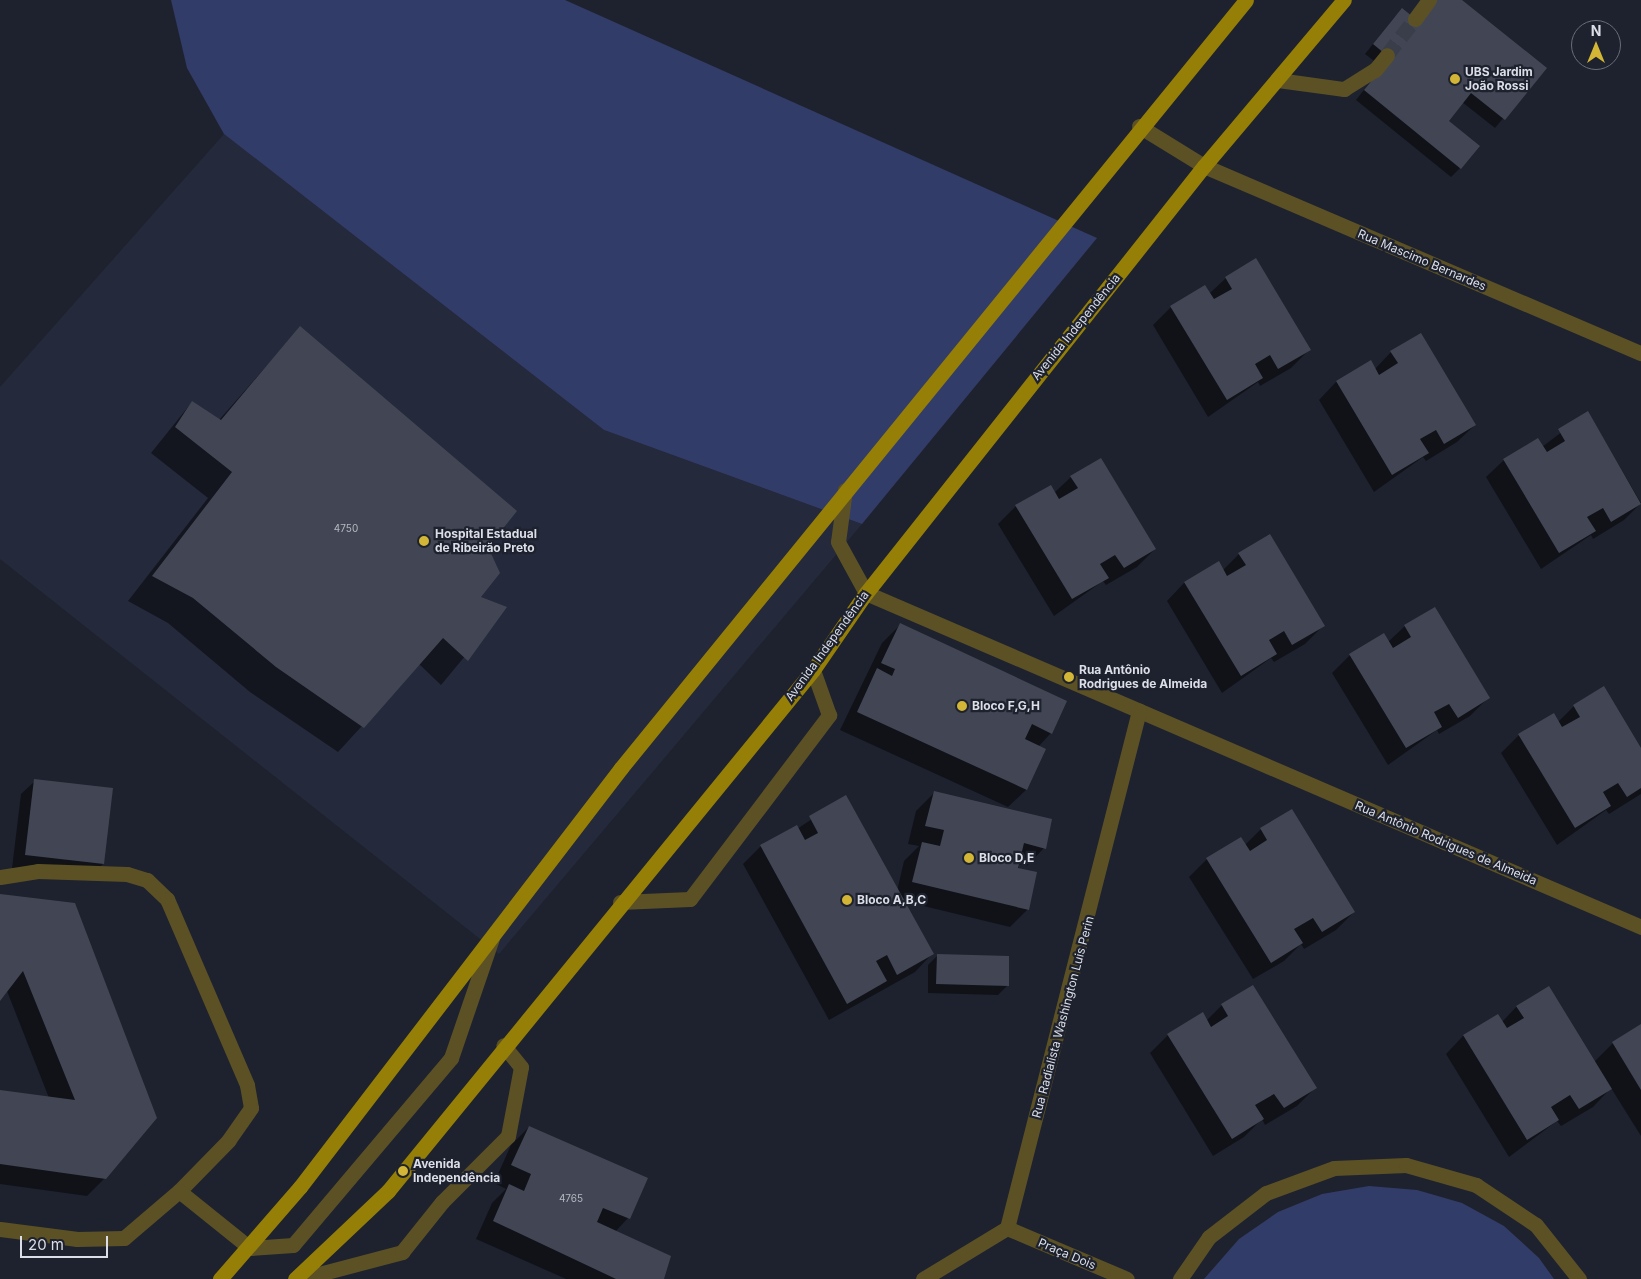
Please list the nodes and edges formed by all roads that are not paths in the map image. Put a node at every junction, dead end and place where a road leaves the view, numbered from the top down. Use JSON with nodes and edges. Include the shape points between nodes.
{"nodes":[{"id":1,"x":1246,"y":0,"type":"edge"},
{"id":2,"x":1344,"y":0,"type":"edge"},
{"id":3,"x":1429,"y":0,"type":"edge"},
{"id":4,"x":1415,"y":19,"type":"tunnel mouth"},
{"id":5,"x":1387,"y":55,"type":"tunnel mouth"},
{"id":6,"x":1278,"y":80,"type":"junction"},
{"id":7,"x":1139,"y":126,"type":"junction"},
{"id":8,"x":1204,"y":166,"type":"junction"},
{"id":9,"x":1641,"y":353,"type":"edge"},
{"id":10,"x":845,"y":490,"type":"junction"},
{"id":11,"x":866,"y":593,"type":"junction"},
{"id":12,"x":813,"y":670,"type":"junction"},
{"id":13,"x":1139,"y":711,"type":"junction"},
{"id":14,"x":0,"y":877,"type":"edge"},
{"id":15,"x":620,"y":902,"type":"junction"},
{"id":16,"x":1641,"y":927,"type":"edge"},
{"id":17,"x":493,"y":937,"type":"junction"},
{"id":18,"x":503,"y":1045,"type":"junction"},
{"id":19,"x":178,"y":1191,"type":"junction"},
{"id":20,"x":0,"y":1228,"type":"edge"},
{"id":21,"x":1007,"y":1228,"type":"junction"},
{"id":22,"x":250,"y":1248,"type":"junction"},
{"id":23,"x":220,"y":1279,"type":"edge"},
{"id":24,"x":295,"y":1279,"type":"edge"},
{"id":25,"x":300,"y":1279,"type":"edge"},
{"id":26,"x":924,"y":1279,"type":"edge"},
{"id":27,"x":1127,"y":1279,"type":"edge"},
{"id":28,"x":1180,"y":1279,"type":"edge"},
{"id":29,"x":1579,"y":1279,"type":"edge"}],
"edges":[{"from":1,"to":7,"type":"main road"},
{"from":2,"to":6,"type":"main road","name":"Avenida Independência"},
{"from":3,"to":4,"type":"street"},
{"from":5,"to":6,"type":"street","via":[[1375,70],[1344,88]]},
{"from":6,"to":8,"type":"main road","name":"Avenida Independência"},
{"from":7,"to":8,"type":"street","name":"Rua Mascimo Bernardes"},
{"from":7,"to":10,"type":"main road"},
{"from":8,"to":9,"type":"street","name":"Rua Mascimo Bernardes"},
{"from":8,"to":11,"type":"main road","name":"Avenida Independência"},
{"from":10,"to":11,"type":"street","via":[[838,542]]},
{"from":10,"to":17,"type":"main road","via":[[621,768]]},
{"from":11,"to":12,"type":"main road","name":"Avenida Independência"},
{"from":11,"to":13,"type":"street","name":"Rua Antônio Rodrigues de Almeida"},
{"from":12,"to":15,"type":"main road","name":"Avenida Independência"},
{"from":12,"to":15,"type":"street","via":[[828,715],[690,899]]},
{"from":13,"to":16,"type":"street","name":"Rua Antônio Rodrigues de Almeida"},
{"from":13,"to":21,"type":"street","name":"Rua Radialista Washington Luis Perin"},
{"from":14,"to":19,"type":"street","via":[[38,871],[127,874],[147,880],[167,899],[247,1085],[251,1108],[229,1140]]},
{"from":15,"to":18,"type":"main road","name":"Avenida Independência"},
{"from":17,"to":22,"type":"main road"},
{"from":17,"to":22,"type":"street","via":[[451,1058],[292,1245]]},
{"from":18,"to":24,"type":"main road","name":"Avenida Independência","via":[[388,1191]]},
{"from":18,"to":25,"type":"street","via":[[521,1067],[508,1136],[442,1202],[402,1252]]},
{"from":19,"to":20,"type":"street","via":[[124,1238],[77,1240]]},
{"from":19,"to":22,"type":"street"},
{"from":21,"to":26,"type":"street"},
{"from":21,"to":27,"type":"street","name":"Praça Dois"},
{"from":22,"to":23,"type":"main road"},
{"from":28,"to":29,"type":"street","via":[[1209,1236],[1266,1193],[1334,1168],[1406,1165],[1476,1185],[1536,1225]]}]}
